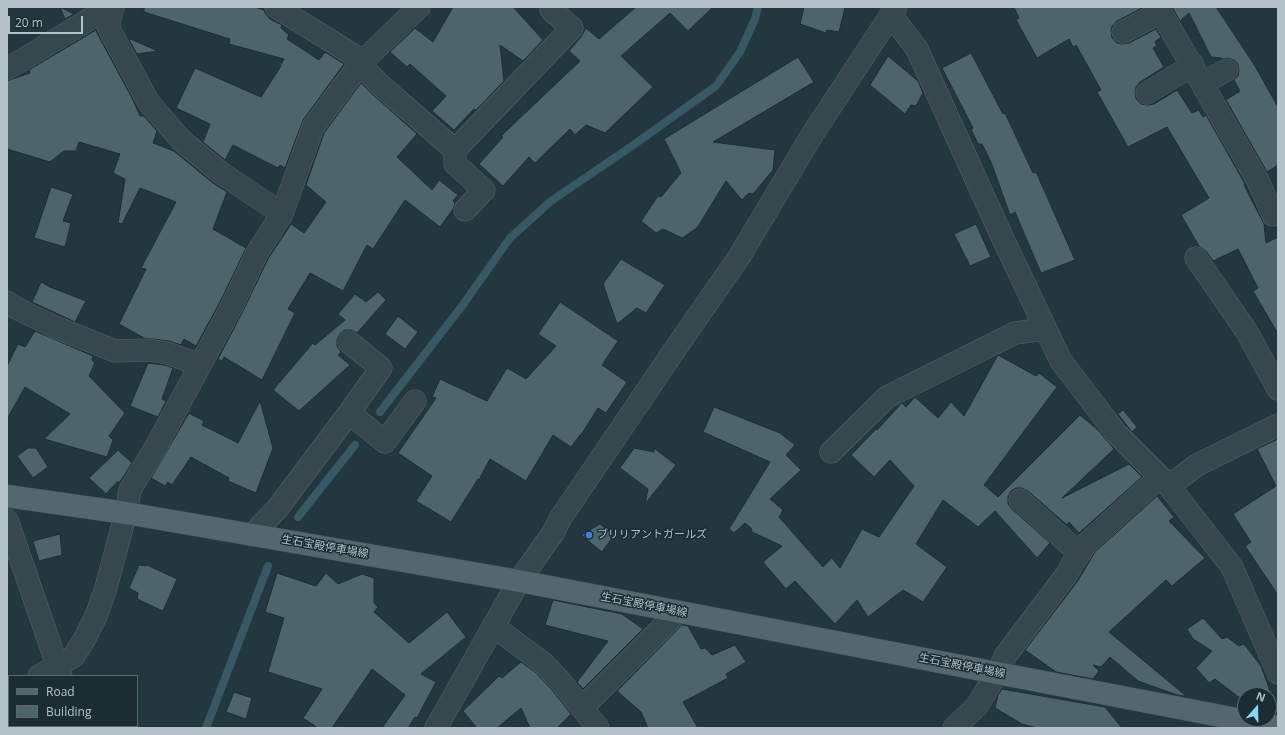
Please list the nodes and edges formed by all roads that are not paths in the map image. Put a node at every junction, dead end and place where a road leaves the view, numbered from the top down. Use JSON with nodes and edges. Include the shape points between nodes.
{"nodes":[{"id":1,"x":111,"y":7,"type":"edge"},
{"id":2,"x":276,"y":7,"type":"edge"},
{"id":3,"x":419,"y":7,"type":"edge"},
{"id":4,"x":548,"y":8,"type":"edge"},
{"id":5,"x":1160,"y":9,"type":"edge"},
{"id":6,"x":894,"y":11,"type":"edge"},
{"id":7,"x":1123,"y":32,"type":"dead end"},
{"id":8,"x":360,"y":64,"type":"junction"},
{"id":9,"x":7,"y":69,"type":"edge"},
{"id":10,"x":1227,"y":70,"type":"dead end"},
{"id":11,"x":1198,"y":74,"type":"junction"},
{"id":12,"x":1147,"y":93,"type":"dead end"},
{"id":13,"x":455,"y":150,"type":"junction"},
{"id":14,"x":1268,"y":182,"type":"edge"},
{"id":15,"x":465,"y":210,"type":"dead end"},
{"id":16,"x":282,"y":214,"type":"junction"},
{"id":17,"x":1273,"y":215,"type":"dead end"},
{"id":18,"x":1196,"y":258,"type":"dead end"},
{"id":19,"x":7,"y":302,"type":"edge"},
{"id":20,"x":1045,"y":328,"type":"junction"},
{"id":21,"x":348,"y":342,"type":"dead end"},
{"id":22,"x":200,"y":365,"type":"junction"},
{"id":23,"x":1278,"y":389,"type":"edge"},
{"id":24,"x":416,"y":401,"type":"dead end"},
{"id":25,"x":349,"y":414,"type":"junction"},
{"id":26,"x":1278,"y":425,"type":"edge"},
{"id":27,"x":831,"y":452,"type":"dead end"},
{"id":28,"x":1164,"y":482,"type":"junction"},
{"id":29,"x":7,"y":496,"type":"edge"},
{"id":30,"x":1020,"y":500,"type":"dead end"},
{"id":31,"x":126,"y":513,"type":"junction"},
{"id":32,"x":7,"y":520,"type":"edge"},
{"id":33,"x":252,"y":535,"type":"junction"},
{"id":34,"x":1079,"y":553,"type":"junction"},
{"id":35,"x":519,"y":581,"type":"junction"},
{"id":36,"x":678,"y":612,"type":"junction"},
{"id":37,"x":493,"y":626,"type":"junction"},
{"id":38,"x":52,"y":673,"type":"edge"},
{"id":39,"x":997,"y":673,"type":"junction"},
{"id":40,"x":1278,"y":673,"type":"edge"},
{"id":41,"x":582,"y":708,"type":"junction"},
{"id":42,"x":1278,"y":727,"type":"edge"},
{"id":43,"x":436,"y":728,"type":"edge"},
{"id":44,"x":598,"y":728,"type":"edge"},
{"id":45,"x":954,"y":728,"type":"edge"}],
"edges":[{"from":1,"to":9,"type":"street"},
{"from":1,"to":16,"type":"street","via":[[108,27],[149,103],[182,141],[221,173]]},
{"from":2,"to":8,"type":"street","via":[[355,56]]},
{"from":3,"to":8,"type":"street"},
{"from":4,"to":13,"type":"street","via":[[572,28]]},
{"from":5,"to":7,"type":"street"},
{"from":5,"to":11,"type":"street"},
{"from":6,"to":20,"type":"street","via":[[917,49]]},
{"from":6,"to":35,"type":"street","via":[[812,135],[739,257]]},
{"from":8,"to":13,"type":"street","via":[[379,84]]},
{"from":8,"to":16,"type":"street","via":[[313,128]]},
{"from":10,"to":11,"type":"street"},
{"from":11,"to":12,"type":"street"},
{"from":11,"to":14,"type":"street"},
{"from":13,"to":15,"type":"street","via":[[455,164],[484,190]]},
{"from":14,"to":17,"type":"street"},
{"from":16,"to":22,"type":"street","via":[[258,253]]},
{"from":18,"to":23,"type":"street","via":[[1246,332]]},
{"from":19,"to":22,"type":"street","via":[[55,327],[115,351],[148,350],[167,353]]},
{"from":20,"to":27,"type":"street","via":[[1015,333],[887,397]]},
{"from":20,"to":28,"type":"street","via":[[1061,361],[1116,433]]},
{"from":21,"to":25,"type":"street","via":[[381,368]]},
{"from":22,"to":31,"type":"street","via":[[130,490]]},
{"from":24,"to":25,"type":"street","via":[[385,442]]},
{"from":25,"to":33,"type":"street","via":[[277,509]]},
{"from":26,"to":28,"type":"street"},
{"from":28,"to":34,"type":"street","via":[[1086,544]]},
{"from":28,"to":40,"type":"street","via":[[1232,567]]},
{"from":29,"to":31,"type":"main road","name":"生石宝殿停車場線"},
{"from":30,"to":34,"type":"street"},
{"from":31,"to":33,"type":"main road","name":"生石宝殿停車場線"},
{"from":31,"to":38,"type":"street","via":[[96,616],[74,656]]},
{"from":32,"to":38,"type":"street"},
{"from":33,"to":35,"type":"main road","name":"生石宝殿停車場線"},
{"from":34,"to":39,"type":"street","via":[[1067,574],[1006,655]]},
{"from":35,"to":36,"type":"main road","name":"生石宝殿停車場線"},
{"from":35,"to":37,"type":"street"},
{"from":36,"to":39,"type":"main road","name":"生石宝殿停車場線"},
{"from":36,"to":41,"type":"street"},
{"from":37,"to":41,"type":"street","via":[[543,662]]},
{"from":37,"to":43,"type":"street"},
{"from":39,"to":42,"type":"main road","name":"生石宝殿停車場線"},
{"from":39,"to":45,"type":"street","via":[[977,706]]},
{"from":41,"to":44,"type":"street"}]}
